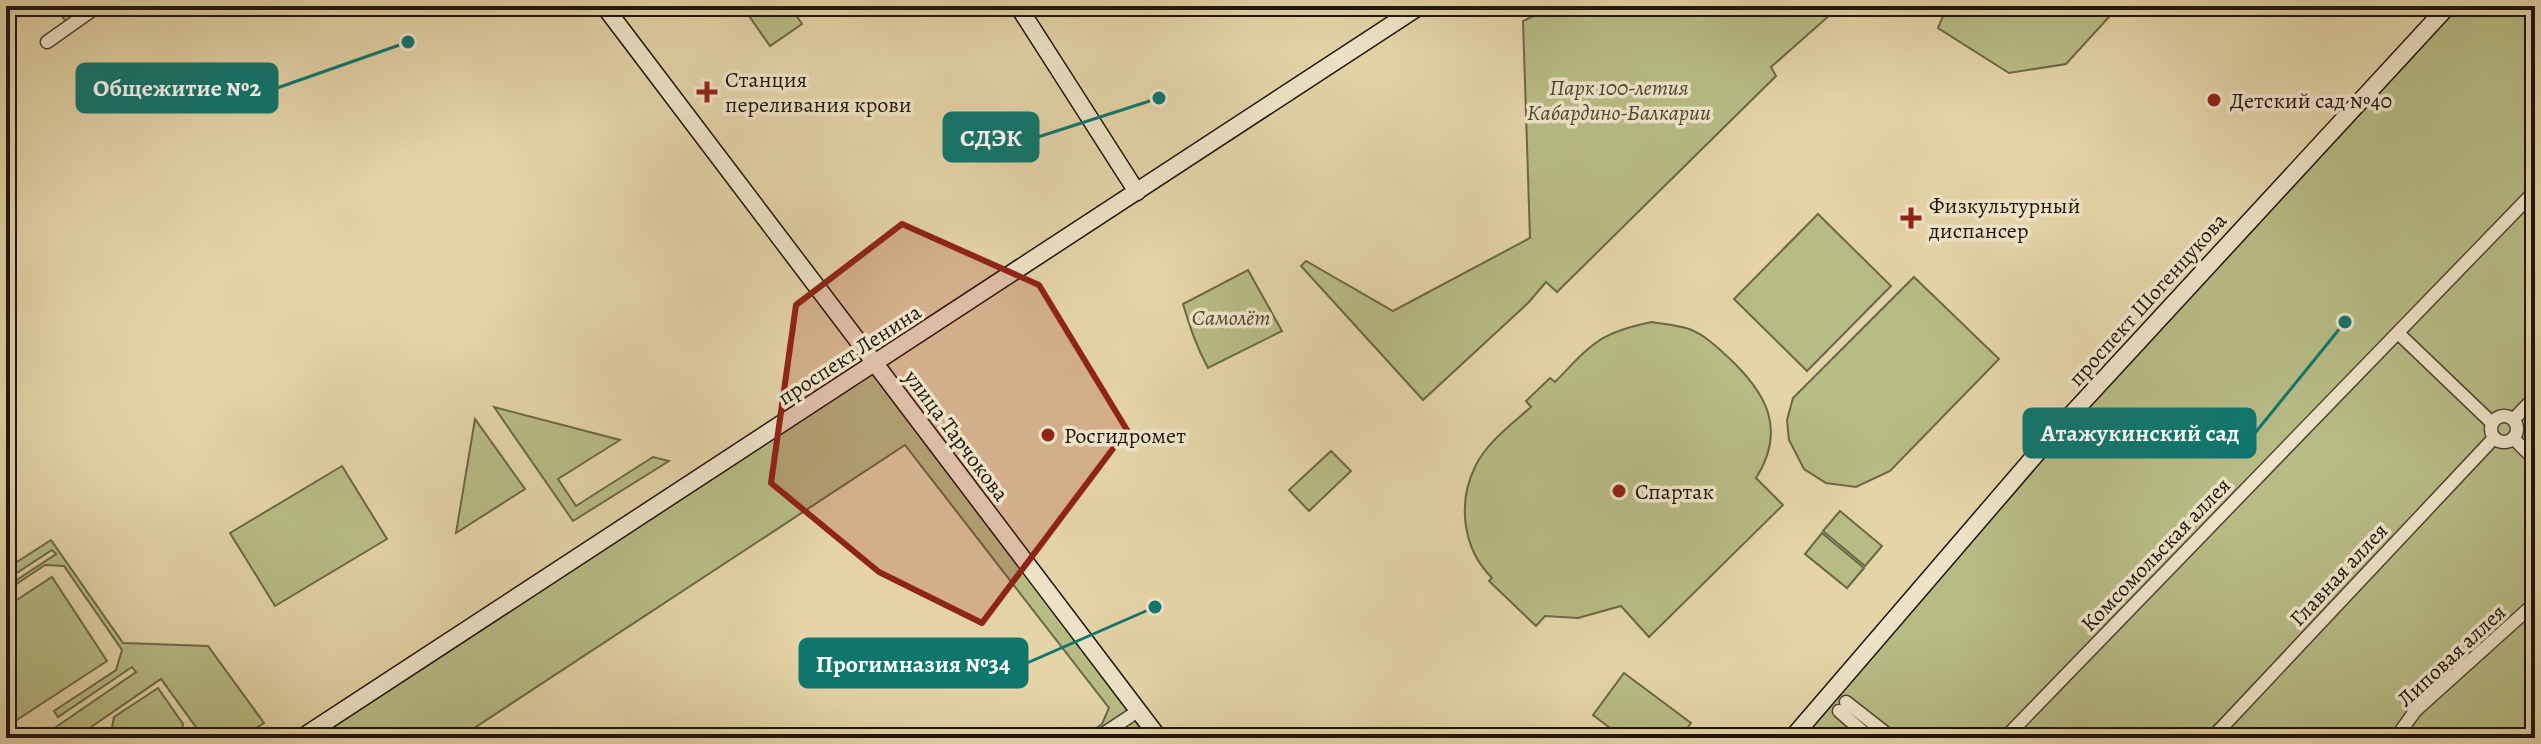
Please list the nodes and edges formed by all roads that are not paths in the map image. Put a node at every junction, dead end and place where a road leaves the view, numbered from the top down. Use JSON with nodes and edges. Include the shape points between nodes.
{"nodes":[{"id":1,"x":98,"y":6,"type":"edge"},
{"id":2,"x":604,"y":6,"type":"edge"},
{"id":3,"x":1018,"y":6,"type":"edge"},
{"id":4,"x":1420,"y":6,"type":"edge"},
{"id":5,"x":2448,"y":6,"type":"edge"},
{"id":6,"x":47,"y":42,"type":"dead end"},
{"id":7,"x":2535,"y":191,"type":"edge"},
{"id":8,"x":1137,"y":192,"type":"junction"},
{"id":9,"x":2398,"y":333,"type":"junction"},
{"id":10,"x":875,"y":363,"type":"junction"},
{"id":11,"x":2535,"y":397,"type":"edge"},
{"id":12,"x":2514,"y":419,"type":"junction"},
{"id":13,"x":2492,"y":423,"type":"junction"},
{"id":14,"x":2494,"y":438,"type":"junction"},
{"id":15,"x":2513,"y":438,"type":"junction"},
{"id":16,"x":2535,"y":460,"type":"edge"},
{"id":17,"x":2535,"y":603,"type":"edge"},
{"id":18,"x":1138,"y":711,"type":"junction"},
{"id":19,"x":301,"y":738,"type":"edge"},
{"id":20,"x":1097,"y":738,"type":"edge"},
{"id":21,"x":1159,"y":738,"type":"edge"},
{"id":22,"x":1792,"y":738,"type":"edge"},
{"id":23,"x":1870,"y":738,"type":"edge"},
{"id":24,"x":1892,"y":738,"type":"edge"},
{"id":25,"x":2005,"y":738,"type":"edge"},
{"id":26,"x":2212,"y":738,"type":"edge"},
{"id":27,"x":2396,"y":738,"type":"edge"}],
"edges":[{"from":1,"to":6,"type":"street"},
{"from":2,"to":10,"type":"street","name":"улица Тарчокова"},
{"from":3,"to":8,"type":"street"},
{"from":4,"to":8,"type":"street","name":"проспект Ленина"},
{"from":5,"to":22,"type":"street","name":"проспект Шогенцукова","via":[[2056,431]]},
{"from":7,"to":9,"type":"street","name":"Комсомольская аллея"},
{"from":8,"to":10,"type":"street","name":"проспект Ленина"},
{"from":9,"to":13,"type":"street"},
{"from":9,"to":25,"type":"street","name":"Комсомольская аллея"},
{"from":10,"to":18,"type":"street","name":"улица Тарчокова"},
{"from":10,"to":19,"type":"street","name":"проспект Ленина"},
{"from":11,"to":12,"type":"street"},
{"from":12,"to":13,"type":"street","via":[[2499,416]]},
{"from":12,"to":15,"type":"street","via":[[2518,429]]},
{"from":13,"to":14,"type":"street"},
{"from":14,"to":15,"type":"street"},
{"from":14,"to":26,"type":"street","name":"Главная аллея"},
{"from":15,"to":16,"type":"street"},
{"from":17,"to":27,"type":"street","name":"Липовая аллея","via":[[2415,711]]},
{"from":18,"to":20,"type":"street"},
{"from":18,"to":21,"type":"street","name":"улица Тарчокова"},
{"from":23,"to":24,"type":"street","via":[[1843,707]]}]}
